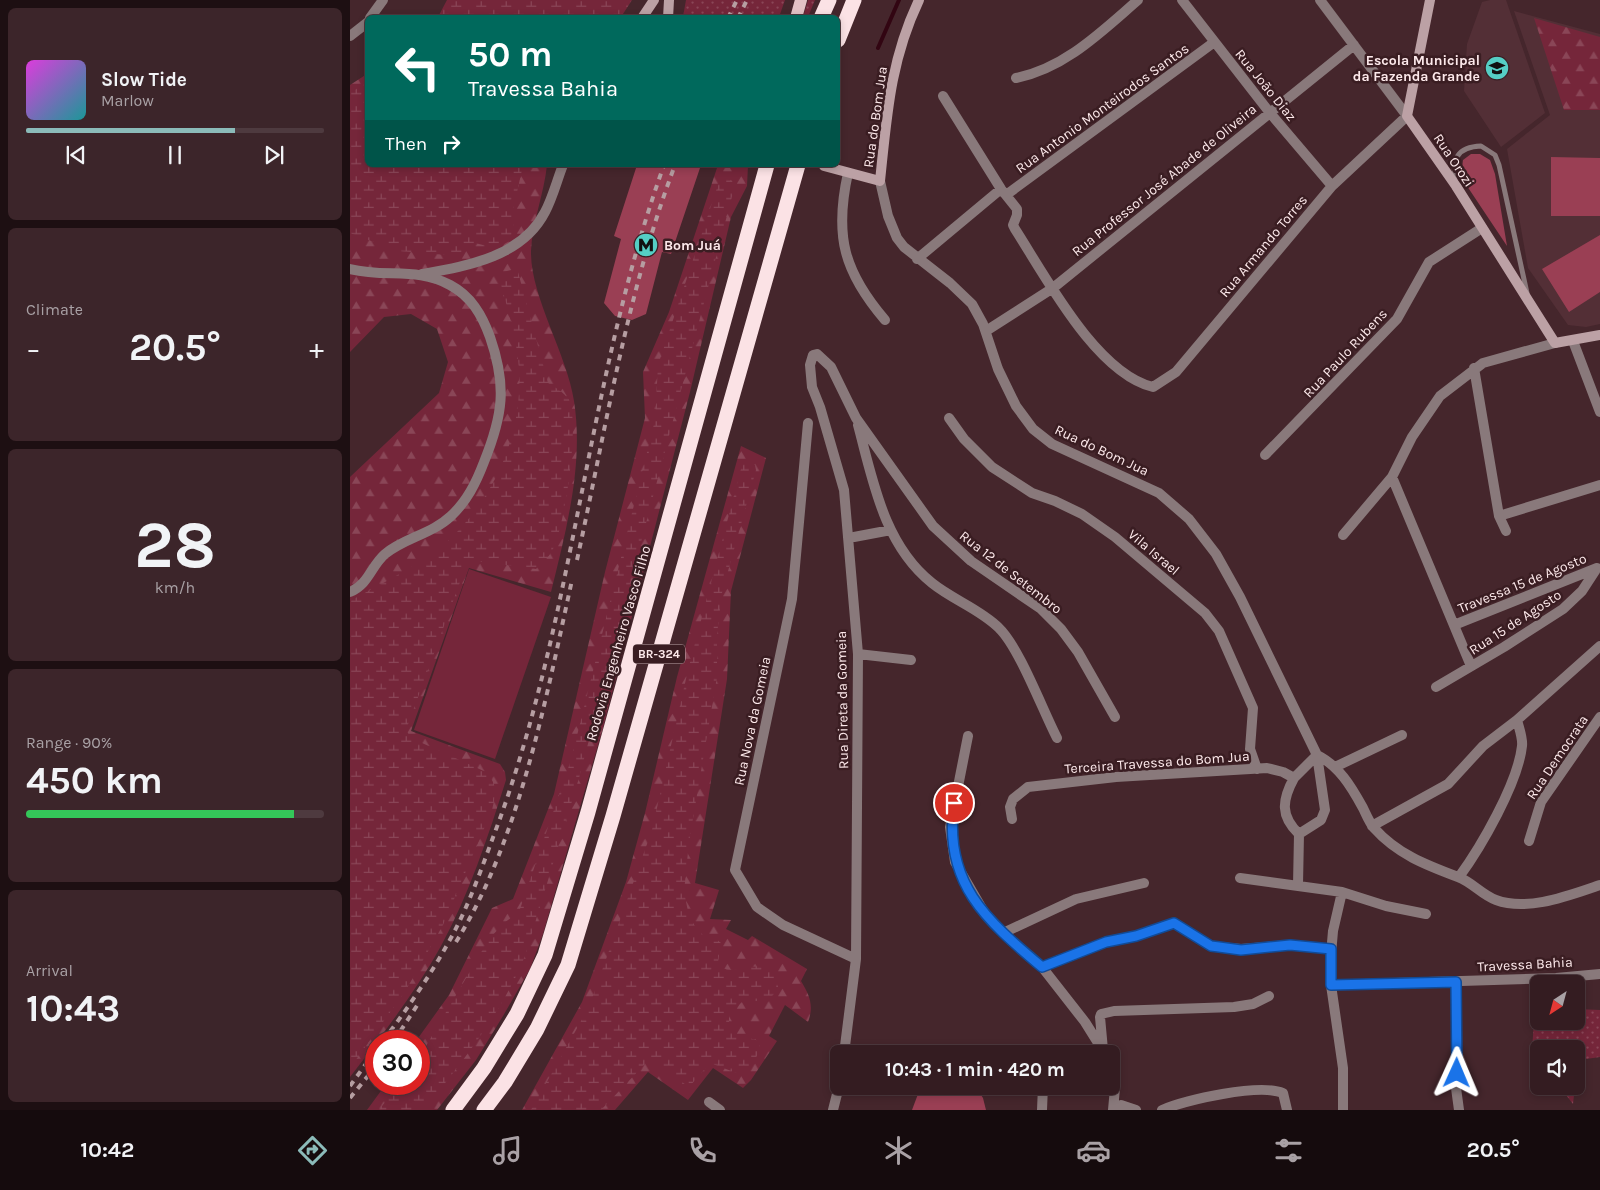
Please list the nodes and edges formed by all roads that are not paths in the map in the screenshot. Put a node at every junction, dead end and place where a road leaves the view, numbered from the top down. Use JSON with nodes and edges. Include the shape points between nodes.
{"nodes":[{"id":1,"x":383,"y":0,"type":"edge"},
{"id":2,"x":654,"y":0,"type":"edge"},
{"id":3,"x":669,"y":0,"type":"edge"},
{"id":4,"x":801,"y":0,"type":"edge"},
{"id":5,"x":828,"y":0,"type":"edge"},
{"id":6,"x":854,"y":0,"type":"edge"},
{"id":7,"x":919,"y":0,"type":"edge"},
{"id":8,"x":1138,"y":0,"type":"edge"},
{"id":9,"x":1182,"y":0,"type":"edge"},
{"id":10,"x":1320,"y":0,"type":"edge"},
{"id":11,"x":1430,"y":0,"type":"edge"},
{"id":12,"x":372,"y":15,"type":"edge"},
{"id":13,"x":644,"y":15,"type":"edge"},
{"id":14,"x":668,"y":15,"type":"edge"},
{"id":15,"x":797,"y":15,"type":"edge"},
{"id":16,"x":822,"y":15,"type":"edge"},
{"id":17,"x":365,"y":24,"type":"edge"},
{"id":18,"x":840,"y":35,"type":"edge"},
{"id":19,"x":350,"y":36,"type":"edge"},
{"id":20,"x":1214,"y":43,"type":"junction"},
{"id":21,"x":1354,"y":45,"type":"junction"},
{"id":22,"x":1016,"y":78,"type":"dead end"},
{"id":23,"x":943,"y":96,"type":"dead end"},
{"id":24,"x":1270,"y":112,"type":"junction"},
{"id":25,"x":1407,"y":116,"type":"junction"},
{"id":26,"x":562,"y":167,"type":"edge"},
{"id":27,"x":760,"y":167,"type":"edge"},
{"id":28,"x":766,"y":167,"type":"edge"},
{"id":29,"x":797,"y":167,"type":"edge"},
{"id":30,"x":827,"y":167,"type":"edge"},
{"id":31,"x":848,"y":173,"type":"junction"},
{"id":32,"x":880,"y":181,"type":"junction"},
{"id":33,"x":1332,"y":186,"type":"junction"},
{"id":34,"x":1456,"y":186,"type":"junction"},
{"id":35,"x":1004,"y":192,"type":"junction"},
{"id":36,"x":1482,"y":228,"type":"junction"},
{"id":37,"x":749,"y":232,"type":"junction"},
{"id":38,"x":917,"y":259,"type":"junction"},
{"id":39,"x":350,"y":269,"type":"edge"},
{"id":40,"x":422,"y":274,"type":"junction"},
{"id":41,"x":1053,"y":288,"type":"junction"},
{"id":42,"x":1528,"y":299,"type":"junction"},
{"id":43,"x":885,"y":320,"type":"dead end"},
{"id":44,"x":986,"y":331,"type":"junction"},
{"id":45,"x":1600,"y":335,"type":"edge"},
{"id":46,"x":1573,"y":341,"type":"junction"},
{"id":47,"x":1555,"y":343,"type":"junction"},
{"id":48,"x":817,"y":354,"type":"joint"},
{"id":49,"x":1474,"y":368,"type":"junction"},
{"id":50,"x":1600,"y":412,"type":"edge"},
{"id":51,"x":856,"y":418,"type":"junction"},
{"id":52,"x":949,"y":418,"type":"dead end"},
{"id":53,"x":808,"y":423,"type":"dead end"},
{"id":54,"x":1265,"y":455,"type":"dead end"},
{"id":55,"x":1392,"y":477,"type":"junction"},
{"id":56,"x":1600,"y":485,"type":"edge"},
{"id":57,"x":1499,"y":516,"type":"junction"},
{"id":58,"x":891,"y":530,"type":"junction"},
{"id":59,"x":1506,"y":531,"type":"dead end"},
{"id":60,"x":1344,"y":535,"type":"dead end"},
{"id":61,"x":854,"y":536,"type":"dead end"},
{"id":62,"x":1598,"y":568,"type":"edge"},
{"id":63,"x":350,"y":592,"type":"edge"},
{"id":64,"x":1454,"y":625,"type":"junction"},
{"id":65,"x":1600,"y":646,"type":"edge"},
{"id":66,"x":858,"y":654,"type":"junction"},
{"id":67,"x":911,"y":660,"type":"dead end"},
{"id":68,"x":1471,"y":666,"type":"junction"},
{"id":69,"x":1436,"y":687,"type":"dead end"},
{"id":70,"x":1600,"y":717,"type":"edge"},
{"id":71,"x":1115,"y":718,"type":"dead end"},
{"id":72,"x":1517,"y":720,"type":"junction"},
{"id":73,"x":1402,"y":735,"type":"dead end"},
{"id":74,"x":968,"y":736,"type":"dead end"},
{"id":75,"x":1057,"y":738,"type":"dead end"},
{"id":76,"x":1316,"y":755,"type":"junction"},
{"id":77,"x":1335,"y":766,"type":"junction"},
{"id":78,"x":1257,"y":769,"type":"junction"},
{"id":79,"x":1294,"y":778,"type":"junction"},
{"id":80,"x":1012,"y":819,"type":"dead end"},
{"id":81,"x":1372,"y":826,"type":"junction"},
{"id":82,"x":1299,"y":834,"type":"junction"},
{"id":83,"x":1529,"y":841,"type":"dead end"},
{"id":84,"x":1459,"y":877,"type":"junction"},
{"id":85,"x":1240,"y":878,"type":"dead end"},
{"id":86,"x":1144,"y":883,"type":"dead end"},
{"id":87,"x":1298,"y":884,"type":"junction"},
{"id":88,"x":1600,"y":885,"type":"edge"},
{"id":89,"x":1342,"y":892,"type":"junction"},
{"id":90,"x":1426,"y":914,"type":"dead end"},
{"id":91,"x":1003,"y":933,"type":"junction"},
{"id":92,"x":1331,"y":949,"type":"junction"},
{"id":93,"x":856,"y":959,"type":"junction"},
{"id":94,"x":1042,"y":967,"type":"junction"},
{"id":95,"x":1600,"y":974,"type":"edge"},
{"id":96,"x":1456,"y":982,"type":"junction"},
{"id":97,"x":1331,"y":985,"type":"junction"},
{"id":98,"x":1269,"y":996,"type":"dead end"},
{"id":99,"x":845,"y":1045,"type":"edge"},
{"id":100,"x":1100,"y":1045,"type":"edge"},
{"id":101,"x":1103,"y":1045,"type":"edge"},
{"id":102,"x":837,"y":1095,"type":"edge"},
{"id":103,"x":1043,"y":1095,"type":"edge"},
{"id":104,"x":1115,"y":1095,"type":"edge"},
{"id":105,"x":709,"y":1102,"type":"dead end"},
{"id":106,"x":452,"y":1110,"type":"edge"},
{"id":107,"x":484,"y":1110,"type":"edge"},
{"id":108,"x":720,"y":1110,"type":"edge"},
{"id":109,"x":833,"y":1110,"type":"edge"},
{"id":110,"x":1042,"y":1110,"type":"edge"},
{"id":111,"x":1114,"y":1110,"type":"edge"},
{"id":112,"x":1136,"y":1110,"type":"edge"},
{"id":113,"x":1162,"y":1110,"type":"edge"},
{"id":114,"x":1287,"y":1110,"type":"edge"},
{"id":115,"x":1343,"y":1110,"type":"edge"},
{"id":116,"x":1459,"y":1110,"type":"edge"}],
"edges":[{"from":1,"to":12,"type":"street"},
{"from":2,"to":13,"type":"street"},
{"from":3,"to":14,"type":"street"},
{"from":4,"to":15,"type":"main road"},
{"from":5,"to":16,"type":"highway"},
{"from":6,"to":18,"type":"highway"},
{"from":7,"to":32,"type":"street","name":"Rua do Bom Jua","via":[[900,46],[890,84]]},
{"from":8,"to":22,"type":"street","via":[[1078,51],[1032,75]]},
{"from":9,"to":20,"type":"street","name":"Rua João Diaz"},
{"from":10,"to":21,"type":"street","name":"Rua Orozi"},
{"from":11,"to":25,"type":"street"},
{"from":17,"to":19,"type":"street"},
{"from":20,"to":24,"type":"street","name":"Rua João Diaz"},
{"from":20,"to":35,"type":"street","name":"Rua Antonio Monteirodos Santos"},
{"from":21,"to":24,"type":"street","name":"Rua Professor José Abade de Oliveira"},
{"from":21,"to":25,"type":"street","name":"Rua Orozi"},
{"from":23,"to":35,"type":"street"},
{"from":24,"to":33,"type":"street","name":"Rua João Diaz"},
{"from":24,"to":41,"type":"street","name":"Rua Professor José Abade de Oliveira"},
{"from":25,"to":33,"type":"street","name":"Rua Armando Torres"},
{"from":25,"to":34,"type":"street","name":"Rua Orozi"},
{"from":26,"to":40,"type":"street","via":[[545,213],[529,235],[511,248],[482,261]]},
{"from":27,"to":37,"type":"main road"},
{"from":28,"to":37,"type":"highway","name":"Rodovia Engenheiro Vasco Filho","number":"BR-324"},
{"from":29,"to":107,"type":"highway","number":"BR-324","via":[[568,965],[537,1029]]},
{"from":30,"to":31,"type":"street"},
{"from":31,"to":32,"type":"street"},
{"from":31,"to":43,"type":"street","via":[[842,217],[849,266],[858,286]]},
{"from":32,"to":38,"type":"street","name":"Rua do Bom Jua","via":[[892,228],[904,247]]},
{"from":33,"to":41,"type":"street","name":"Rua Armando Torres","via":[[1176,372],[1153,386],[1139,383],[1118,370]]},
{"from":34,"to":36,"type":"street","name":"Rua Orozi"},
{"from":34,"to":42,"type":"lane","via":[[1453,166],[1460,154],[1481,146],[1495,155]]},
{"from":35,"to":38,"type":"street","name":"Rua Antonio Monteirodos Santos"},
{"from":35,"to":41,"type":"street","via":[[1017,209],[1015,229]]},
{"from":36,"to":42,"type":"street","name":"Rua Orozi"},
{"from":36,"to":54,"type":"street","name":"Rua Paulo Rubens","via":[[1428,262],[1397,319]]},
{"from":37,"to":106,"type":"highway","name":"Rodovia Engenheiro Vasco Filho","number":"BR-324","via":[[588,812],[545,955],[516,1014],[484,1068]]},
{"from":38,"to":44,"type":"street","name":"Rua do Bom Jua","via":[[962,293]]},
{"from":39,"to":40,"type":"street","via":[[370,274]]},
{"from":40,"to":63,"type":"street","via":[[451,285],[477,307],[484,321],[500,378],[497,430],[472,491],[450,516],[386,553],[365,583]]},
{"from":41,"to":44,"type":"street","name":"Rua Professor José Abade de Oliveira"},
{"from":42,"to":47,"type":"street","name":"Rua Orozi"},
{"from":44,"to":76,"type":"street","name":"Rua do Bom Jua","via":[[998,369],[1016,406],[1033,429],[1059,448],[1159,493],[1189,518],[1216,554],[1240,597]]},
{"from":45,"to":46,"type":"street"},
{"from":46,"to":47,"type":"street"},
{"from":46,"to":50,"type":"street"},
{"from":47,"to":49,"type":"street"},
{"from":48,"to":51,"type":"street","name":"Rua 12 de Setembro","via":[[826,360],[837,376]]},
{"from":48,"to":66,"type":"street","name":"Rua Direta da Gomeia","via":[[813,355],[810,365],[812,387],[844,490]]},
{"from":49,"to":55,"type":"street","via":[[1440,396],[1427,412]]},
{"from":49,"to":57,"type":"street"},
{"from":51,"to":58,"type":"street","via":[[878,498]]},
{"from":51,"to":71,"type":"street","name":"Rua 12 de Setembro","via":[[933,526],[971,562],[1041,609],[1061,628]]},
{"from":52,"to":78,"type":"street","name":"Vila Israel","via":[[964,439],[992,467],[1032,493],[1082,514],[1115,537],[1205,613],[1219,631],[1253,708],[1250,749]]},
{"from":53,"to":93,"type":"street","name":"Rua Nova da Gomeia","via":[[792,599],[735,870],[757,907],[783,925]]},
{"from":55,"to":60,"type":"street"},
{"from":55,"to":64,"type":"street"},
{"from":56,"to":57,"type":"street"},
{"from":57,"to":59,"type":"street"},
{"from":58,"to":61,"type":"street"},
{"from":58,"to":75,"type":"street","via":[[901,550],[917,570],[999,628],[1010,642]]},
{"from":62,"to":64,"type":"street","name":"Travessa 15 de Agosto"},
{"from":62,"to":68,"type":"street","name":"Rua 15 de Agosto","via":[[1582,592],[1563,609]]},
{"from":64,"to":68,"type":"street"},
{"from":65,"to":72,"type":"street"},
{"from":66,"to":67,"type":"street"},
{"from":66,"to":93,"type":"street","name":"Rua Direta da Gomeia"},
{"from":68,"to":69,"type":"street","name":"Rua 15 de Agosto"},
{"from":70,"to":83,"type":"street","name":"Rua Democrata","via":[[1541,802]]},
{"from":72,"to":81,"type":"street","via":[[1483,746],[1448,784]]},
{"from":72,"to":84,"type":"street","via":[[1522,745],[1511,780],[1488,833]]},
{"from":73,"to":77,"type":"street"},
{"from":74,"to":91,"type":"street","via":[[950,827],[952,846],[963,879],[984,912]]},
{"from":76,"to":77,"type":"street"},
{"from":76,"to":79,"type":"street"},
{"from":76,"to":82,"type":"street","name":"Rua do Bom Jua","via":[[1325,810],[1321,820]]},
{"from":77,"to":81,"type":"street"},
{"from":78,"to":79,"type":"street","name":"Terceira Travessa do Bom Jua","via":[[1276,769]]},
{"from":78,"to":80,"type":"street","name":"Terceira Travessa do Bom Jua","via":[[1035,785],[1019,792],[1013,799],[1010,807]]},
{"from":79,"to":82,"type":"street","via":[[1283,809],[1287,821]]},
{"from":81,"to":84,"type":"street","via":[[1408,856],[1430,868]]},
{"from":82,"to":87,"type":"street"},
{"from":84,"to":88,"type":"street","via":[[1489,897],[1508,903],[1545,900]]},
{"from":85,"to":87,"type":"street"},
{"from":86,"to":91,"type":"street","via":[[1076,899]]},
{"from":87,"to":89,"type":"street"},
{"from":89,"to":90,"type":"street"},
{"from":89,"to":92,"type":"street"},
{"from":91,"to":94,"type":"street"},
{"from":92,"to":94,"type":"street","via":[[1290,945],[1241,950],[1211,946],[1174,923],[1106,942]]},
{"from":92,"to":97,"type":"street"},
{"from":93,"to":99,"type":"street","name":"Rua Direta da Gomeia"},
{"from":94,"to":100,"type":"street","via":[[1086,1022]]},
{"from":95,"to":96,"type":"street","name":"Travessa Bahia"},
{"from":96,"to":97,"type":"street","name":"Travessa Bahia"},
{"from":96,"to":116,"type":"street"},
{"from":97,"to":115,"type":"street","via":[[1343,1068]]},
{"from":98,"to":101,"type":"street","via":[[1254,1004],[1234,1008],[1104,1013],[1100,1015]]},
{"from":102,"to":109,"type":"street"},
{"from":103,"to":110,"type":"street"},
{"from":104,"to":111,"type":"street"},
{"from":105,"to":108,"type":"street"},
{"from":111,"to":112,"type":"street","via":[[1121,1105]]},
{"from":113,"to":114,"type":"street","via":[[1241,1091],[1283,1093]]}]}
